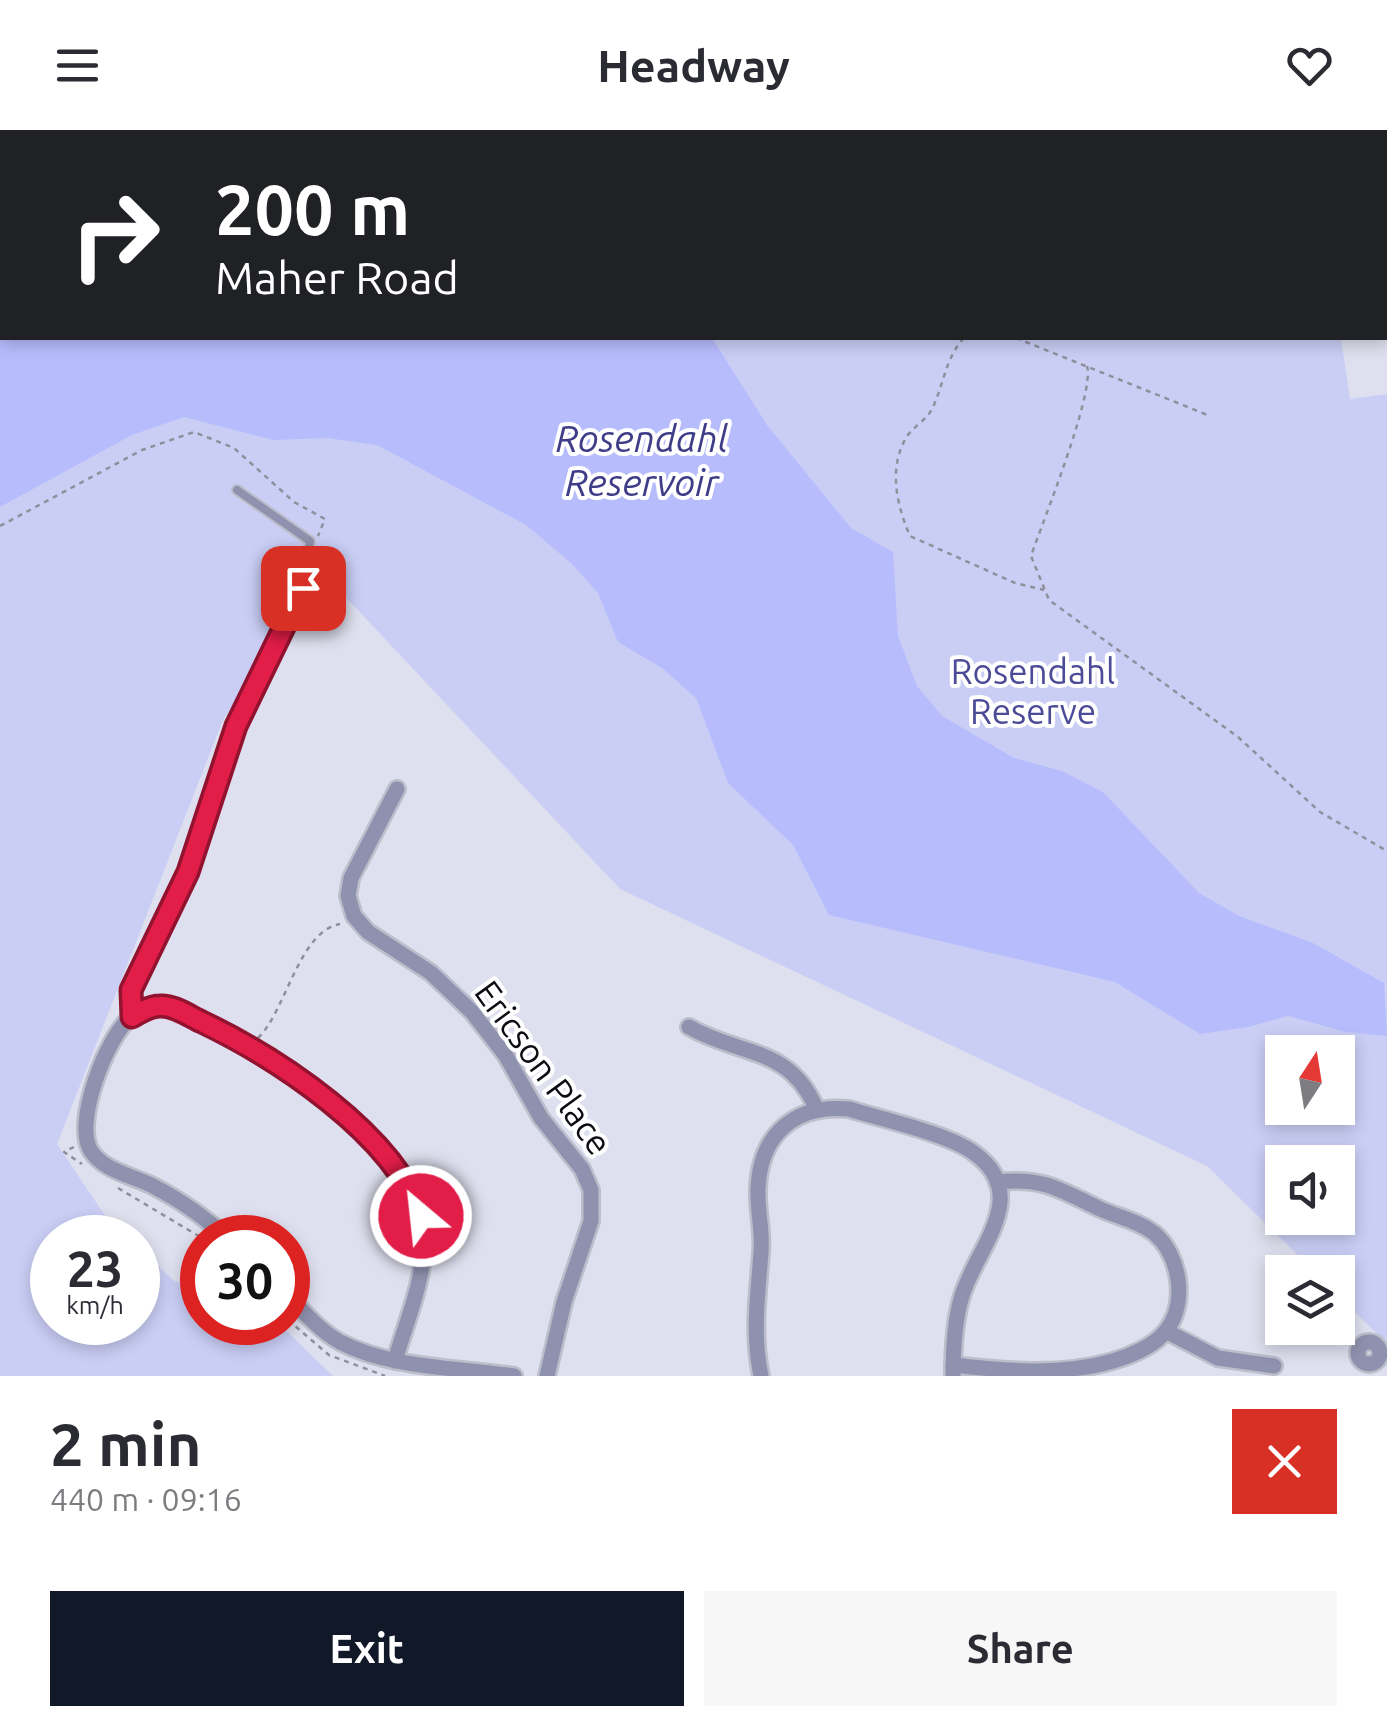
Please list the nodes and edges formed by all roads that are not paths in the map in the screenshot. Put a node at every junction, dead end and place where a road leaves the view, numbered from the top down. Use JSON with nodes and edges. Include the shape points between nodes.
{"nodes":[{"id":1,"x":237,"y":490,"type":"dead end"},
{"id":2,"x":303,"y":588,"type":"joint"},
{"id":3,"x":397,"y":788,"type":"dead end"},
{"id":4,"x":139,"y":974,"type":"junction"},
{"id":5,"x":153,"y":1007,"type":"junction"},
{"id":6,"x":132,"y":1017,"type":"junction"},
{"id":7,"x":689,"y":1027,"type":"dead end"},
{"id":8,"x":816,"y":1108,"type":"junction"},
{"id":9,"x":997,"y":1182,"type":"junction"},
{"id":10,"x":197,"y":1215,"type":"edge"},
{"id":11,"x":310,"y":1315,"type":"edge"},
{"id":12,"x":1166,"y":1331,"type":"junction"},
{"id":13,"x":395,"y":1361,"type":"junction"},
{"id":14,"x":1274,"y":1366,"type":"dead end"},
{"id":15,"x":1113,"y":1369,"type":"edge"},
{"id":16,"x":953,"y":1370,"type":"edge"},
{"id":17,"x":514,"y":1376,"type":"edge"},
{"id":18,"x":547,"y":1376,"type":"edge"},
{"id":19,"x":761,"y":1376,"type":"edge"}],
"edges":[{"from":1,"to":2,"type":"lane","via":[[305,535],[311,546]]},
{"from":2,"to":4,"type":"street","via":[[236,726],[188,872]]},
{"from":3,"to":18,"type":"street","name":"Ericson Place","via":[[348,887],[350,907],[356,919],[472,1012],[587,1180],[594,1211]]},
{"from":4,"to":5,"type":"street"},
{"from":4,"to":6,"type":"street","via":[[131,990]]},
{"from":5,"to":6,"type":"street"},
{"from":5,"to":13,"type":"street","via":[[175,1009],[301,1081],[397,1171],[416,1202],[424,1237]]},
{"from":6,"to":10,"type":"street","via":[[94,1086],[87,1142],[97,1158]]},
{"from":7,"to":8,"type":"street","via":[[784,1065],[804,1082]]},
{"from":8,"to":9,"type":"street","via":[[850,1109],[960,1146],[974,1152]]},
{"from":8,"to":19,"type":"street","via":[[780,1130],[762,1160],[754,1322]]},
{"from":9,"to":12,"type":"street","via":[[1041,1182],[1152,1232],[1168,1250],[1178,1284]]},
{"from":9,"to":16,"type":"street","via":[[1000,1216],[962,1296]]},
{"from":11,"to":13,"type":"street","via":[[341,1342]]},
{"from":12,"to":14,"type":"street","via":[[1218,1358]]},
{"from":12,"to":15,"type":"street"},
{"from":13,"to":17,"type":"street"},
{"from":15,"to":16,"type":"street"}]}
